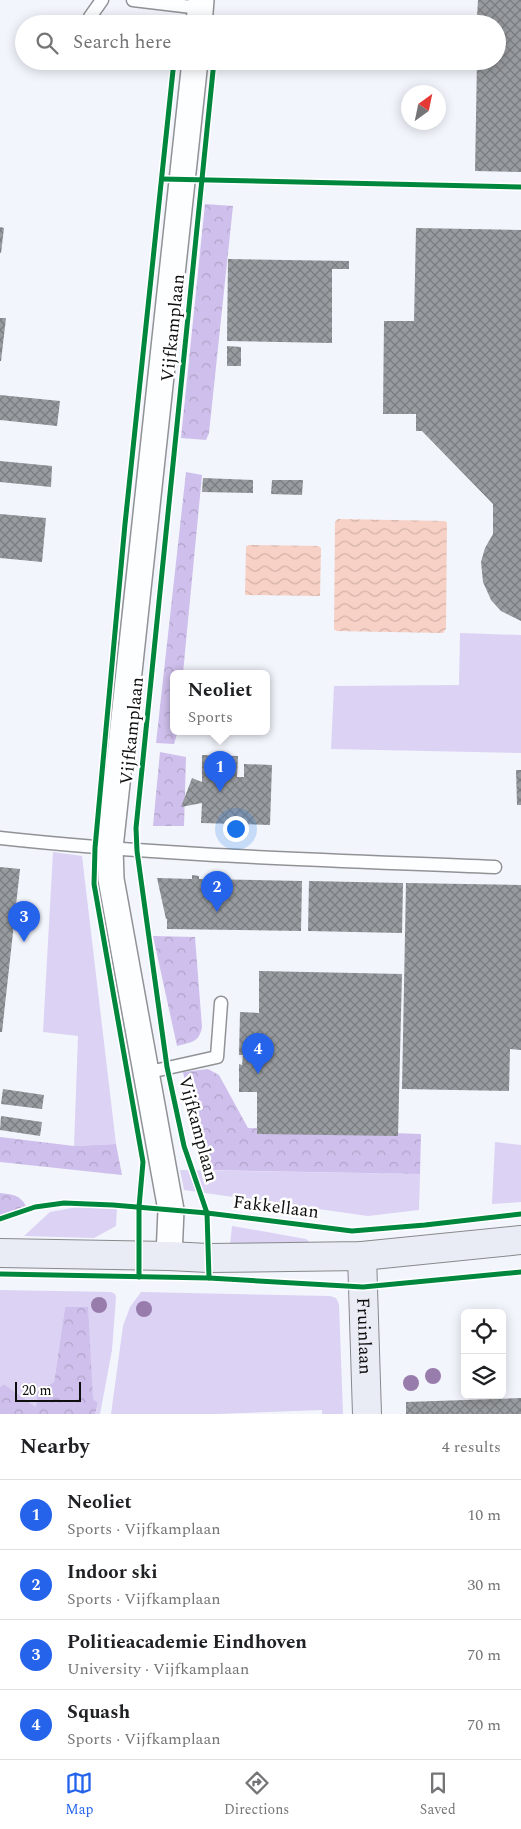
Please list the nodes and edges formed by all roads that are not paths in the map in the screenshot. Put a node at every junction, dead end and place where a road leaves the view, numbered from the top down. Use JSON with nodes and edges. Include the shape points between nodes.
{"nodes":[{"id":1,"x":102,"y":0,"type":"edge"},
{"id":2,"x":133,"y":0,"type":"edge"},
{"id":3,"x":200,"y":10,"type":"edge"},
{"id":4,"x":91,"y":15,"type":"edge"},
{"id":5,"x":193,"y":70,"type":"edge"},
{"id":6,"x":0,"y":838,"type":"edge"},
{"id":7,"x":110,"y":848,"type":"junction"},
{"id":8,"x":495,"y":868,"type":"dead end"},
{"id":9,"x":221,"y":1003,"type":"dead end"},
{"id":10,"x":145,"y":1073,"type":"junction"},
{"id":11,"x":521,"y":1240,"type":"edge"},
{"id":12,"x":0,"y":1253,"type":"edge"},
{"id":13,"x":169,"y":1256,"type":"junction"},
{"id":14,"x":362,"y":1256,"type":"junction"},
{"id":15,"x":367,"y":1414,"type":"edge"}],
"edges":[{"from":1,"to":4,"type":"lane"},
{"from":2,"to":3,"type":"lane"},
{"from":5,"to":7,"type":"street","name":"Vijfkamplaan"},
{"from":6,"to":7,"type":"lane"},
{"from":7,"to":8,"type":"lane"},
{"from":7,"to":10,"type":"street","name":"Vijfkamplaan","via":[[111,879]]},
{"from":9,"to":10,"type":"lane","via":[[217,1057]]},
{"from":10,"to":13,"type":"street","name":"Vijfkamplaan","via":[[171,1210]]},
{"from":11,"to":14,"type":"street"},
{"from":12,"to":13,"type":"street"},
{"from":13,"to":14,"type":"street"},
{"from":14,"to":15,"type":"street","name":"Fruinlaan"}]}
